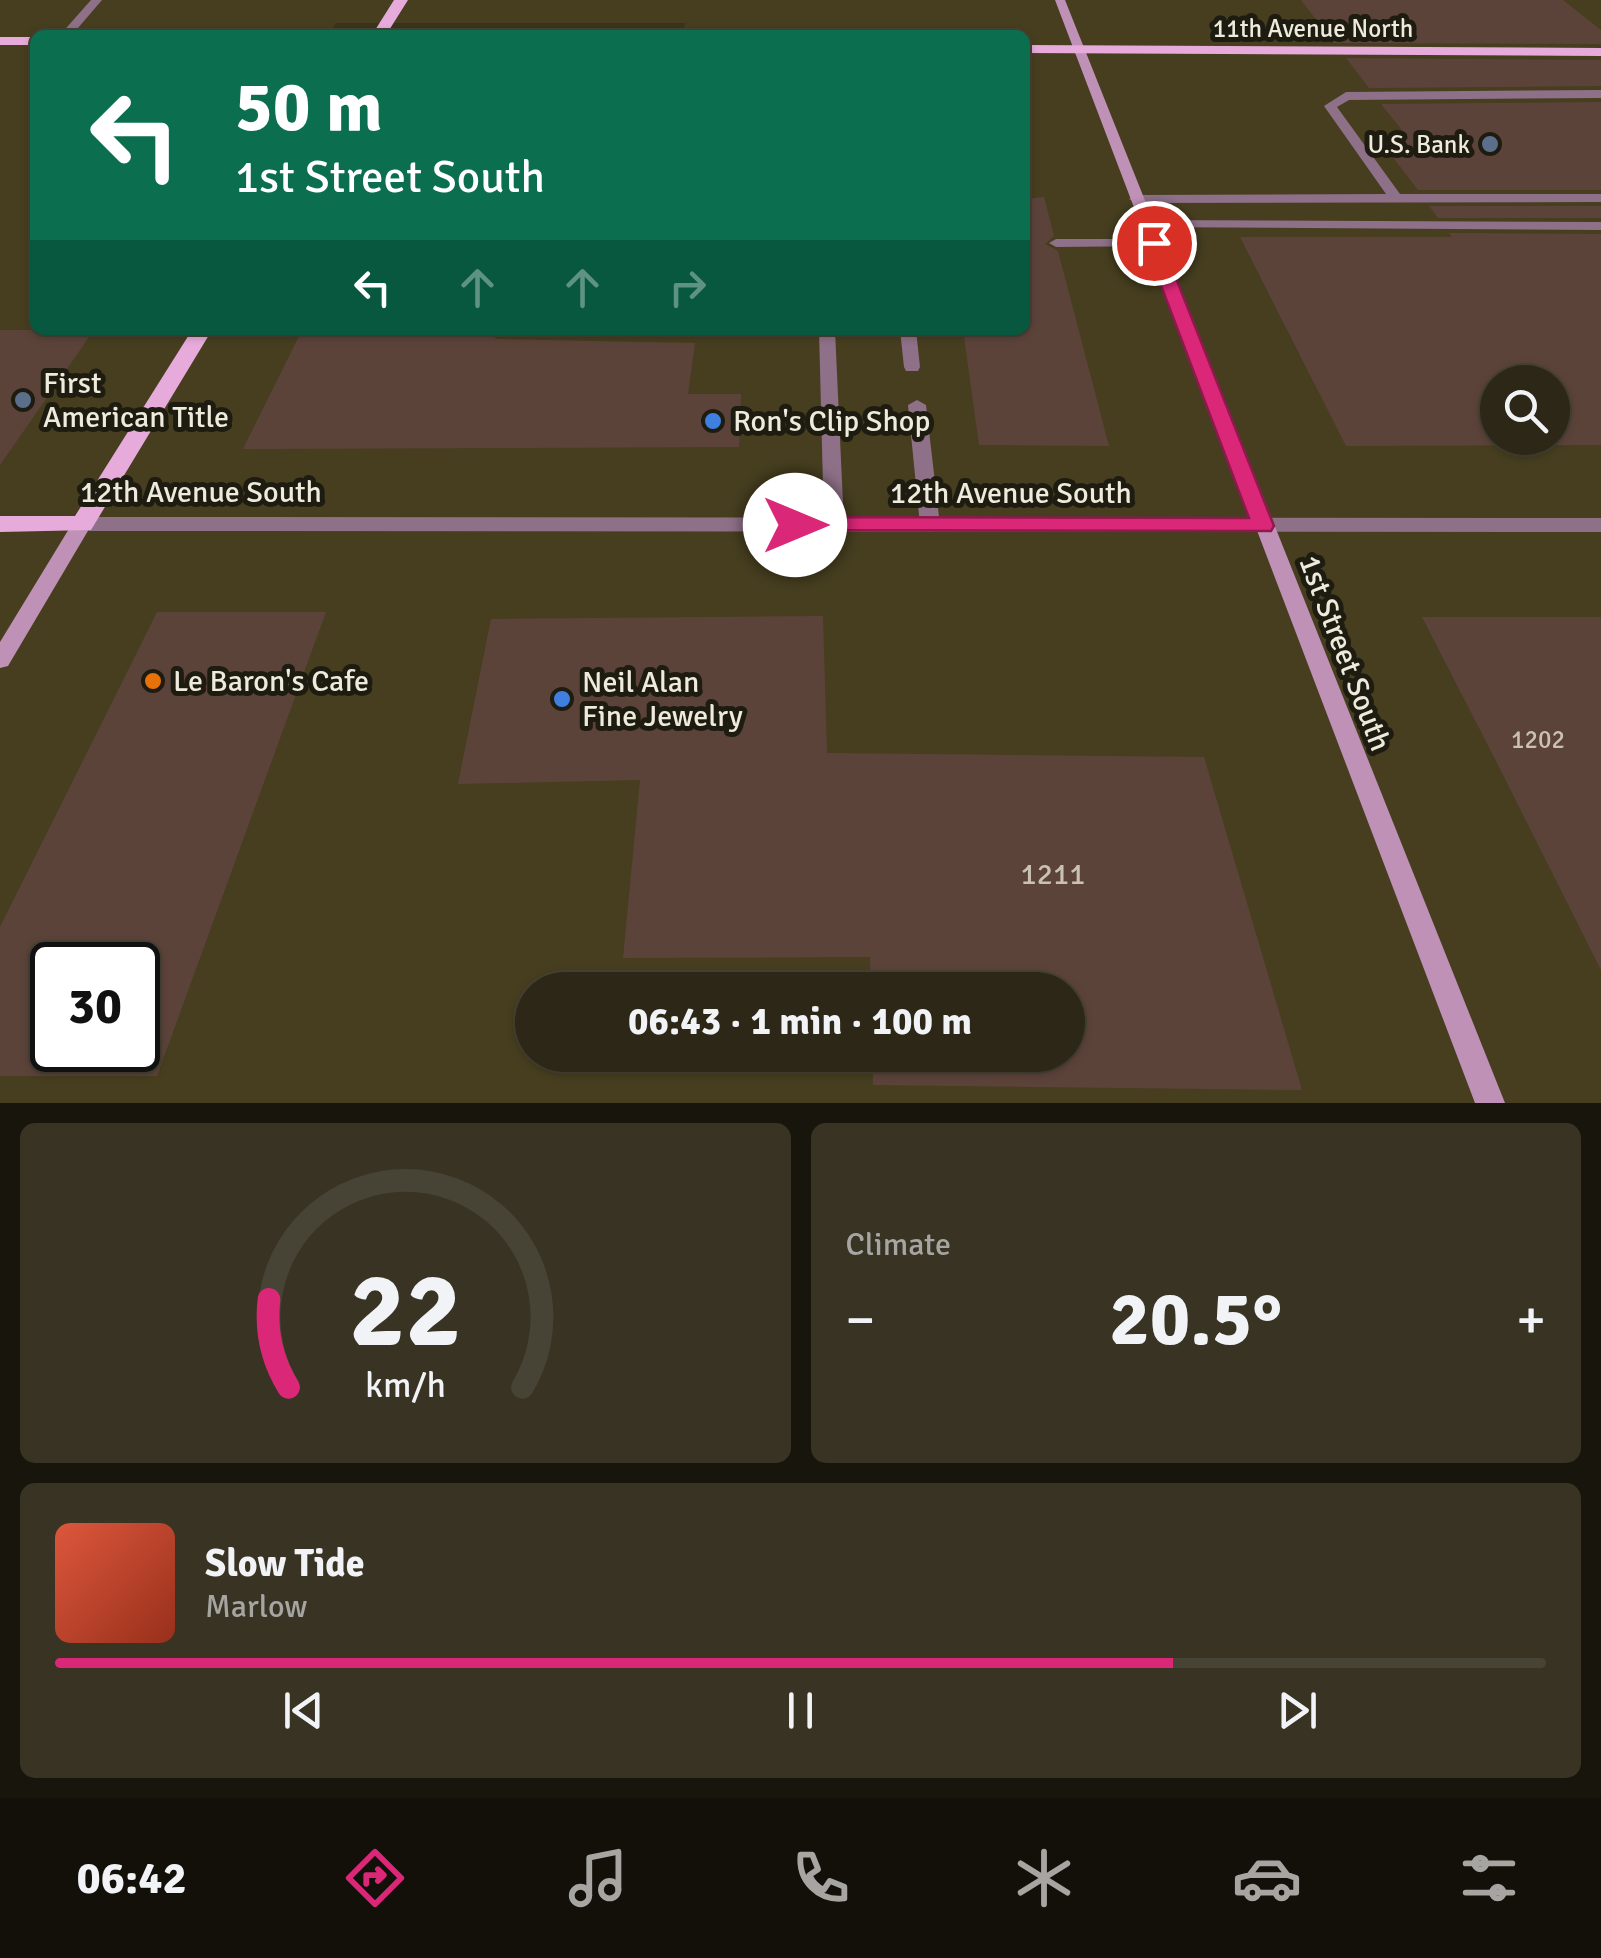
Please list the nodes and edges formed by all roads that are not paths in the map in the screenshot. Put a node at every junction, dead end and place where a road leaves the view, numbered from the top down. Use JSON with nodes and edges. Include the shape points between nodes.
{"nodes":[{"id":1,"x":97,"y":0,"type":"edge"},
{"id":2,"x":401,"y":0,"type":"edge"},
{"id":3,"x":1060,"y":0,"type":"edge"},
{"id":4,"x":70,"y":30,"type":"edge"},
{"id":5,"x":382,"y":30,"type":"edge"},
{"id":6,"x":0,"y":41,"type":"edge"},
{"id":7,"x":30,"y":41,"type":"edge"},
{"id":8,"x":1030,"y":49,"type":"edge"},
{"id":9,"x":1078,"y":49,"type":"junction"},
{"id":10,"x":1601,"y":52,"type":"edge"},
{"id":11,"x":1595,"y":94,"type":"edge"},
{"id":12,"x":1601,"y":106,"type":"edge"},
{"id":13,"x":1395,"y":197,"type":"junction"},
{"id":14,"x":1601,"y":198,"type":"edge"},
{"id":15,"x":1136,"y":199,"type":"junction"},
{"id":16,"x":1601,"y":226,"type":"edge"},
{"id":17,"x":1150,"y":234,"type":"junction"},
{"id":18,"x":1056,"y":244,"type":"dead end"},
{"id":19,"x":199,"y":335,"type":"edge"},
{"id":20,"x":827,"y":335,"type":"edge"},
{"id":21,"x":909,"y":335,"type":"edge"},
{"id":22,"x":912,"y":366,"type":"dead end"},
{"id":23,"x":917,"y":406,"type":"dead end"},
{"id":24,"x":0,"y":524,"type":"edge"},
{"id":25,"x":82,"y":524,"type":"junction"},
{"id":26,"x":1601,"y":524,"type":"edge"},
{"id":27,"x":834,"y":525,"type":"junction"},
{"id":28,"x":930,"y":525,"type":"junction"},
{"id":29,"x":1263,"y":526,"type":"junction"},
{"id":30,"x":0,"y":660,"type":"edge"},
{"id":31,"x":1490,"y":1103,"type":"edge"}],
"edges":[{"from":1,"to":4,"type":"street"},
{"from":2,"to":5,"type":"main road"},
{"from":3,"to":9,"type":"street","name":"1st Street South"},
{"from":6,"to":7,"type":"main road"},
{"from":8,"to":9,"type":"main road","name":"11th Avenue North"},
{"from":9,"to":10,"type":"main road","name":"11th Avenue North"},
{"from":9,"to":15,"type":"street","name":"1st Street South"},
{"from":11,"to":12,"type":"street"},
{"from":11,"to":13,"type":"street","via":[[1346,96],[1330,106]]},
{"from":13,"to":14,"type":"street"},
{"from":13,"to":15,"type":"street"},
{"from":15,"to":17,"type":"street","name":"1st Street South"},
{"from":16,"to":17,"type":"street"},
{"from":17,"to":18,"type":"street"},
{"from":17,"to":29,"type":"street","name":"1st Street South"},
{"from":19,"to":25,"type":"main road"},
{"from":20,"to":27,"type":"street"},
{"from":21,"to":22,"type":"street"},
{"from":23,"to":28,"type":"street"},
{"from":24,"to":25,"type":"main road","name":"12th Avenue South"},
{"from":25,"to":27,"type":"street","name":"12th Avenue South"},
{"from":25,"to":30,"type":"street"},
{"from":26,"to":29,"type":"street","name":"12th Avenue South"},
{"from":27,"to":28,"type":"street","name":"12th Avenue South"},
{"from":28,"to":29,"type":"street","name":"12th Avenue South"},
{"from":29,"to":31,"type":"street","name":"1st Street South"}]}
